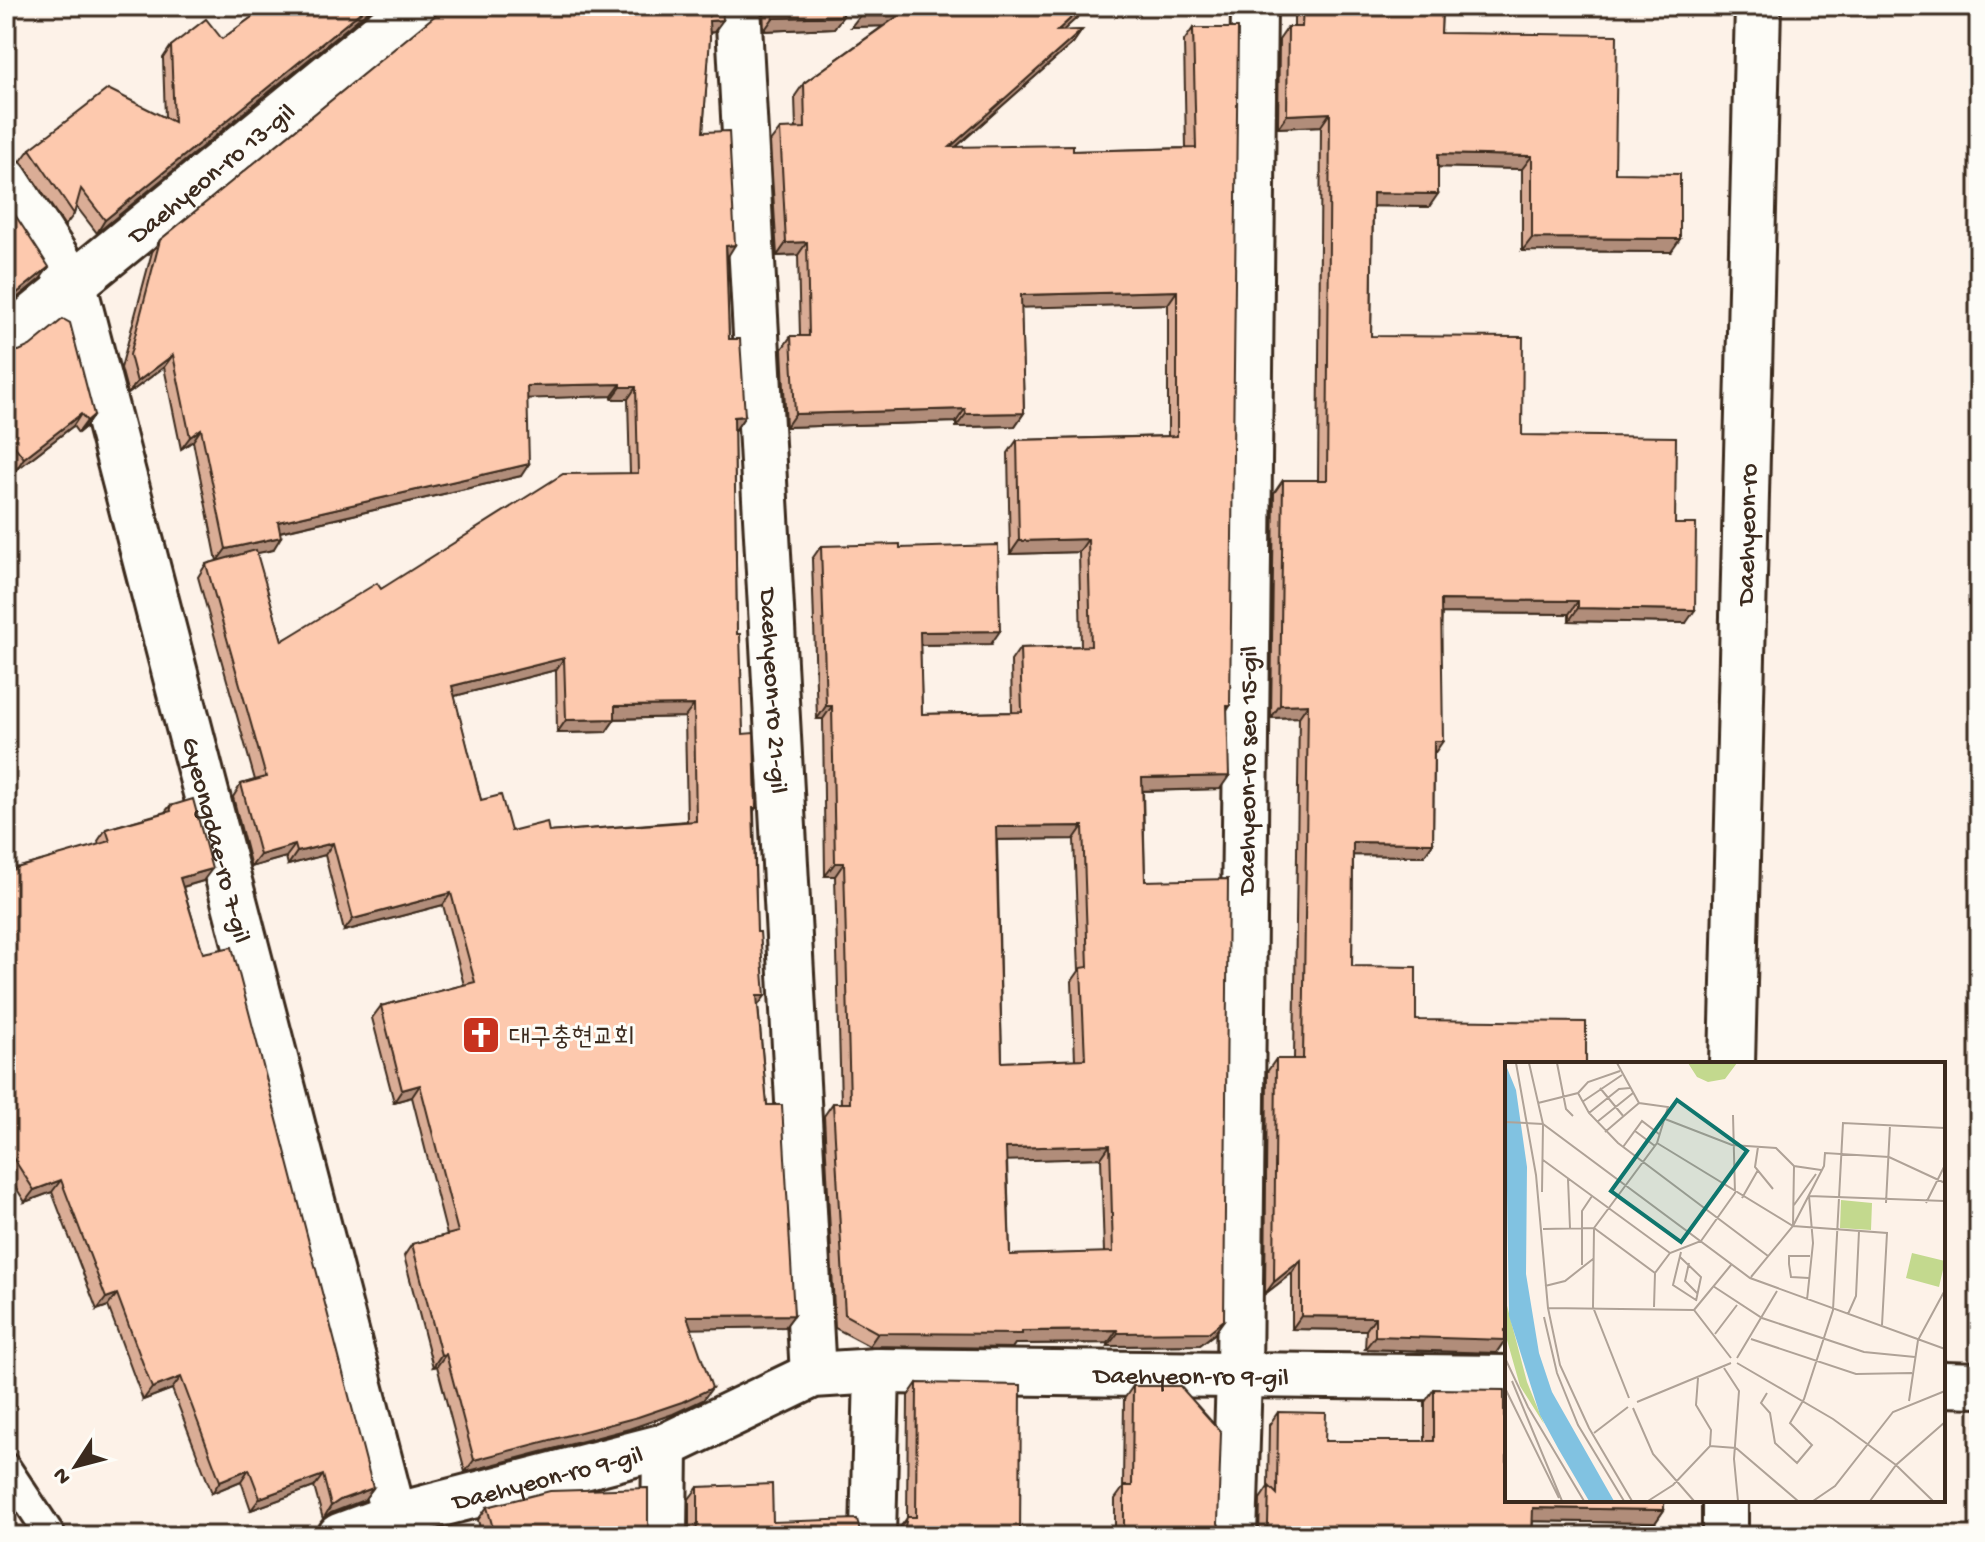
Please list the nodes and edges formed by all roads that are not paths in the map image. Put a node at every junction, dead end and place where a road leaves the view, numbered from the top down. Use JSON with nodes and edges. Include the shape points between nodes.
{"nodes":[{"id":1,"x":414,"y":6,"type":"edge"},
{"id":2,"x":738,"y":6,"type":"edge"},
{"id":3,"x":1254,"y":6,"type":"edge"},
{"id":4,"x":1758,"y":6,"type":"edge"},
{"id":5,"x":6,"y":180,"type":"edge"},
{"id":6,"x":74,"y":285,"type":"junction"},
{"id":7,"x":6,"y":339,"type":"edge"},
{"id":8,"x":1732,"y":1062,"type":"edge"},
{"id":9,"x":877,"y":1371,"type":"junction"},
{"id":10,"x":813,"y":1375,"type":"junction"},
{"id":11,"x":1239,"y":1375,"type":"junction"},
{"id":12,"x":1505,"y":1378,"type":"edge"},
{"id":13,"x":1945,"y":1384,"type":"edge"},
{"id":14,"x":1979,"y":1385,"type":"edge"},
{"id":15,"x":665,"y":1446,"type":"junction"},
{"id":16,"x":6,"y":1468,"type":"edge"},
{"id":17,"x":1725,"y":1502,"type":"edge"},
{"id":18,"x":394,"y":1516,"type":"junction"},
{"id":19,"x":51,"y":1536,"type":"edge"},
{"id":20,"x":340,"y":1536,"type":"edge"},
{"id":21,"x":664,"y":1536,"type":"edge"},
{"id":22,"x":873,"y":1536,"type":"edge"},
{"id":23,"x":1234,"y":1536,"type":"edge"},
{"id":24,"x":1725,"y":1536,"type":"edge"}],
"edges":[{"from":1,"to":6,"type":"street","name":"Daehyeon-ro 13-gil"},
{"from":2,"to":10,"type":"street","name":"Daehyeon-ro 21-gil"},
{"from":3,"to":11,"type":"street","name":"Daehyeon-ro seo 15-gil"},
{"from":4,"to":8,"type":"street","name":"Daehyeon-ro"},
{"from":5,"to":6,"type":"street","name":"Gyeongdae-ro 7-gil"},
{"from":6,"to":7,"type":"street","name":"Daehyeon-ro 13-gil"},
{"from":6,"to":18,"type":"street","name":"Gyeongdae-ro 7-gil"},
{"from":9,"to":10,"type":"street","name":"Daehyeon-ro 9-gil"},
{"from":9,"to":11,"type":"street","name":"Daehyeon-ro 9-gil"},
{"from":9,"to":22,"type":"street"},
{"from":10,"to":15,"type":"street","name":"Daehyeon-ro 9-gil"},
{"from":11,"to":12,"type":"street","name":"Daehyeon-ro 9-gil"},
{"from":11,"to":23,"type":"street","name":"Daehyeon-ro seo 15-gil"},
{"from":13,"to":14,"type":"street"},
{"from":15,"to":18,"type":"street","name":"Daehyeon-ro 9-gil"},
{"from":15,"to":21,"type":"street","name":"Daehyeon-ro 9-gil"},
{"from":16,"to":19,"type":"lane"},
{"from":17,"to":24,"type":"street"},
{"from":18,"to":20,"type":"street","name":"Daehyeon-ro 9-gil"}]}
